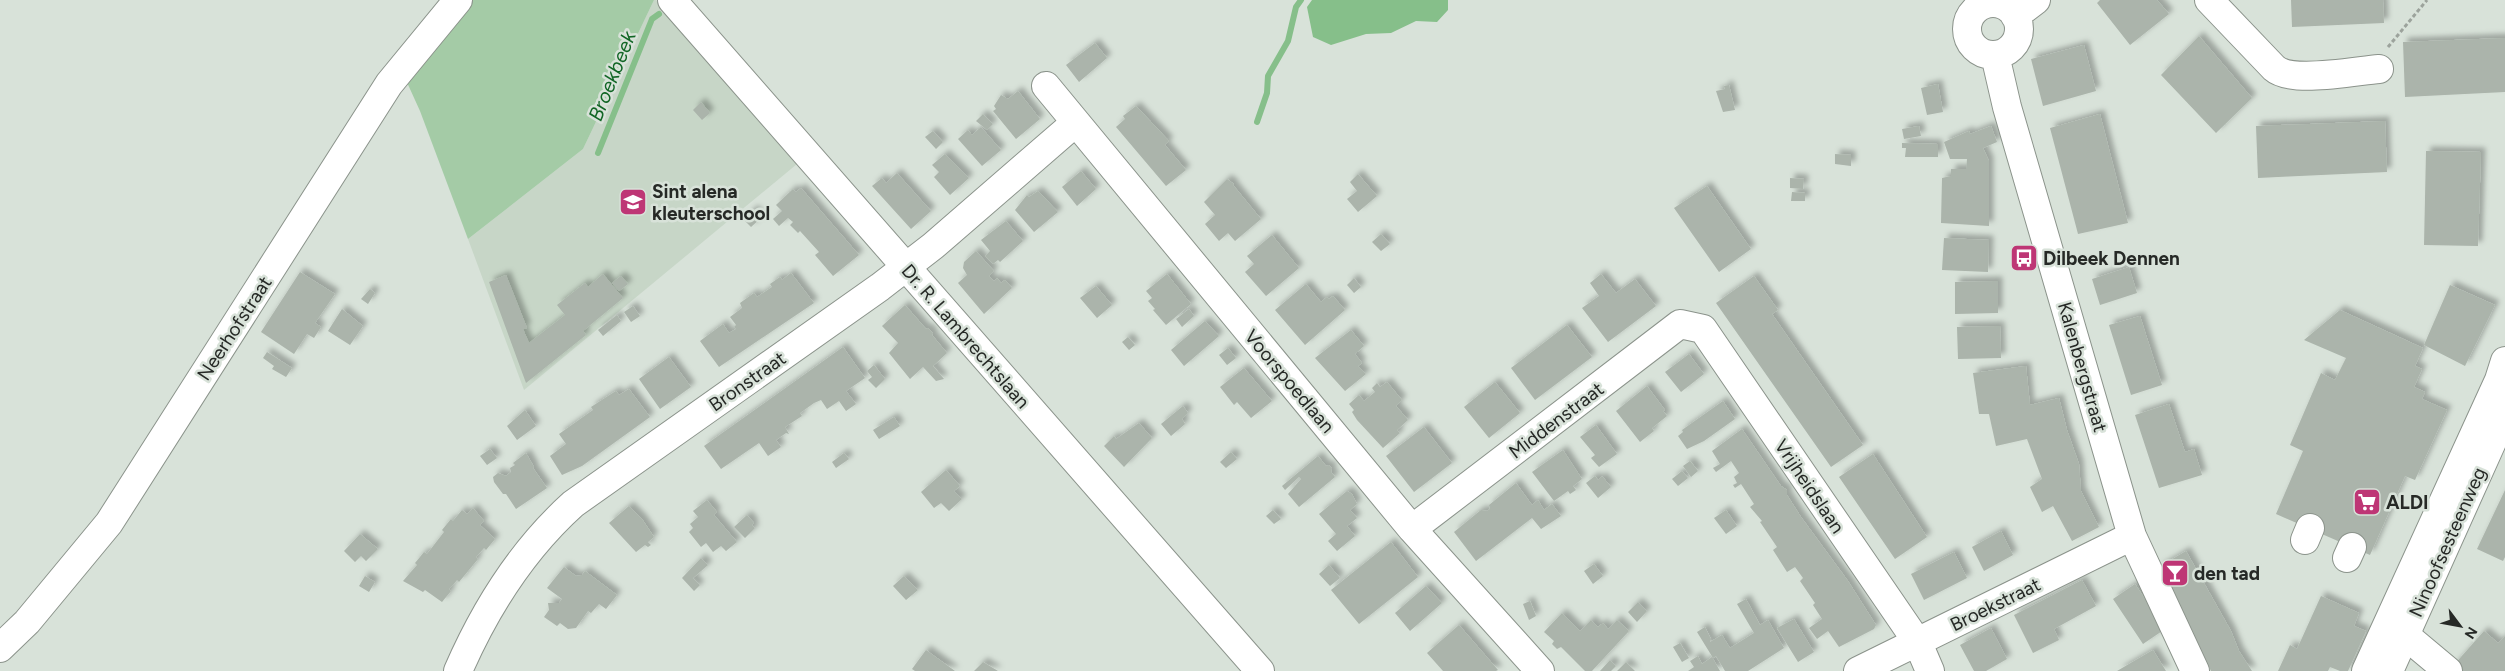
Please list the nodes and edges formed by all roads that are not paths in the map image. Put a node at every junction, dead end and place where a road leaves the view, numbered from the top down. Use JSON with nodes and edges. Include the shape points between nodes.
{"nodes":[{"id":1,"x":458,"y":0,"type":"edge"},
{"id":2,"x":672,"y":0,"type":"edge"},
{"id":3,"x":2209,"y":0,"type":"edge"},
{"id":4,"x":1975,"y":4,"type":"edge"},
{"id":5,"x":2025,"y":8,"type":"edge"},
{"id":6,"x":1995,"y":56,"type":"junction"},
{"id":7,"x":2379,"y":69,"type":"road end"},
{"id":8,"x":1046,"y":86,"type":"dead end"},
{"id":9,"x":1076,"y":123,"type":"junction"},
{"id":10,"x":905,"y":268,"type":"junction"},
{"id":11,"x":1703,"y":329,"type":"joint"},
{"id":12,"x":2505,"y":361,"type":"edge"},
{"id":13,"x":2505,"y":414,"type":"edge"},
{"id":14,"x":1412,"y":530,"type":"junction"},
{"id":15,"x":2132,"y":536,"type":"junction"},
{"id":16,"x":2405,"y":636,"type":"junction"},
{"id":17,"x":1918,"y":643,"type":"junction"},
{"id":18,"x":0,"y":648,"type":"edge"},
{"id":19,"x":458,"y":671,"type":"edge"},
{"id":20,"x":1260,"y":671,"type":"edge"},
{"id":21,"x":1540,"y":671,"type":"edge"},
{"id":22,"x":1858,"y":671,"type":"edge"},
{"id":23,"x":1930,"y":671,"type":"edge"},
{"id":24,"x":2195,"y":671,"type":"edge"},
{"id":25,"x":2366,"y":671,"type":"edge"},
{"id":26,"x":2389,"y":671,"type":"edge"},
{"id":27,"x":2448,"y":671,"type":"edge"}],
"edges":[{"from":1,"to":18,"type":"street","name":"Neerhofstraat","via":[[389,84],[109,523],[39,608]]},
{"from":2,"to":10,"type":"street","name":"Dr. R. Lambrechtslaan"},
{"from":3,"to":7,"type":"street","via":[[2274,68],[2284,74],[2298,76]]},
{"from":4,"to":5,"type":"street"},
{"from":4,"to":6,"type":"street","via":[[1968,21],[1968,38],[1978,51]]},
{"from":5,"to":6,"type":"street","via":[[2013,46]]},
{"from":6,"to":15,"type":"street","name":"Kalenbergstraat"},
{"from":8,"to":9,"type":"street","name":"Voorspoedlaan"},
{"from":9,"to":10,"type":"street","name":"Bronstraat"},
{"from":9,"to":14,"type":"street","name":"Voorspoedlaan"},
{"from":10,"to":19,"type":"street","name":"Bronstraat","via":[[568,508],[512,573],[488,611]]},
{"from":10,"to":20,"type":"street","name":"Dr. R. Lambrechtslaan"},
{"from":11,"to":14,"type":"street","name":"Middenstraat","via":[[1680,324]]},
{"from":11,"to":17,"type":"street","name":"Vrijheidslaan"},
{"from":12,"to":25,"type":"street","name":"Ninoofsesteenweg"},
{"from":13,"to":16,"type":"street","name":"Ninoofsesteenweg"},
{"from":14,"to":21,"type":"street","name":"Voorspoedlaan"},
{"from":15,"to":17,"type":"street","name":"Broekstraat"},
{"from":15,"to":24,"type":"street","name":"Kalenbergstraat"},
{"from":16,"to":26,"type":"street","name":"Ninoofsesteenweg"},
{"from":16,"to":27,"type":"street"},
{"from":17,"to":22,"type":"street","name":"Broekstraat"},
{"from":17,"to":23,"type":"street","name":"Vrijheidslaan"}]}
